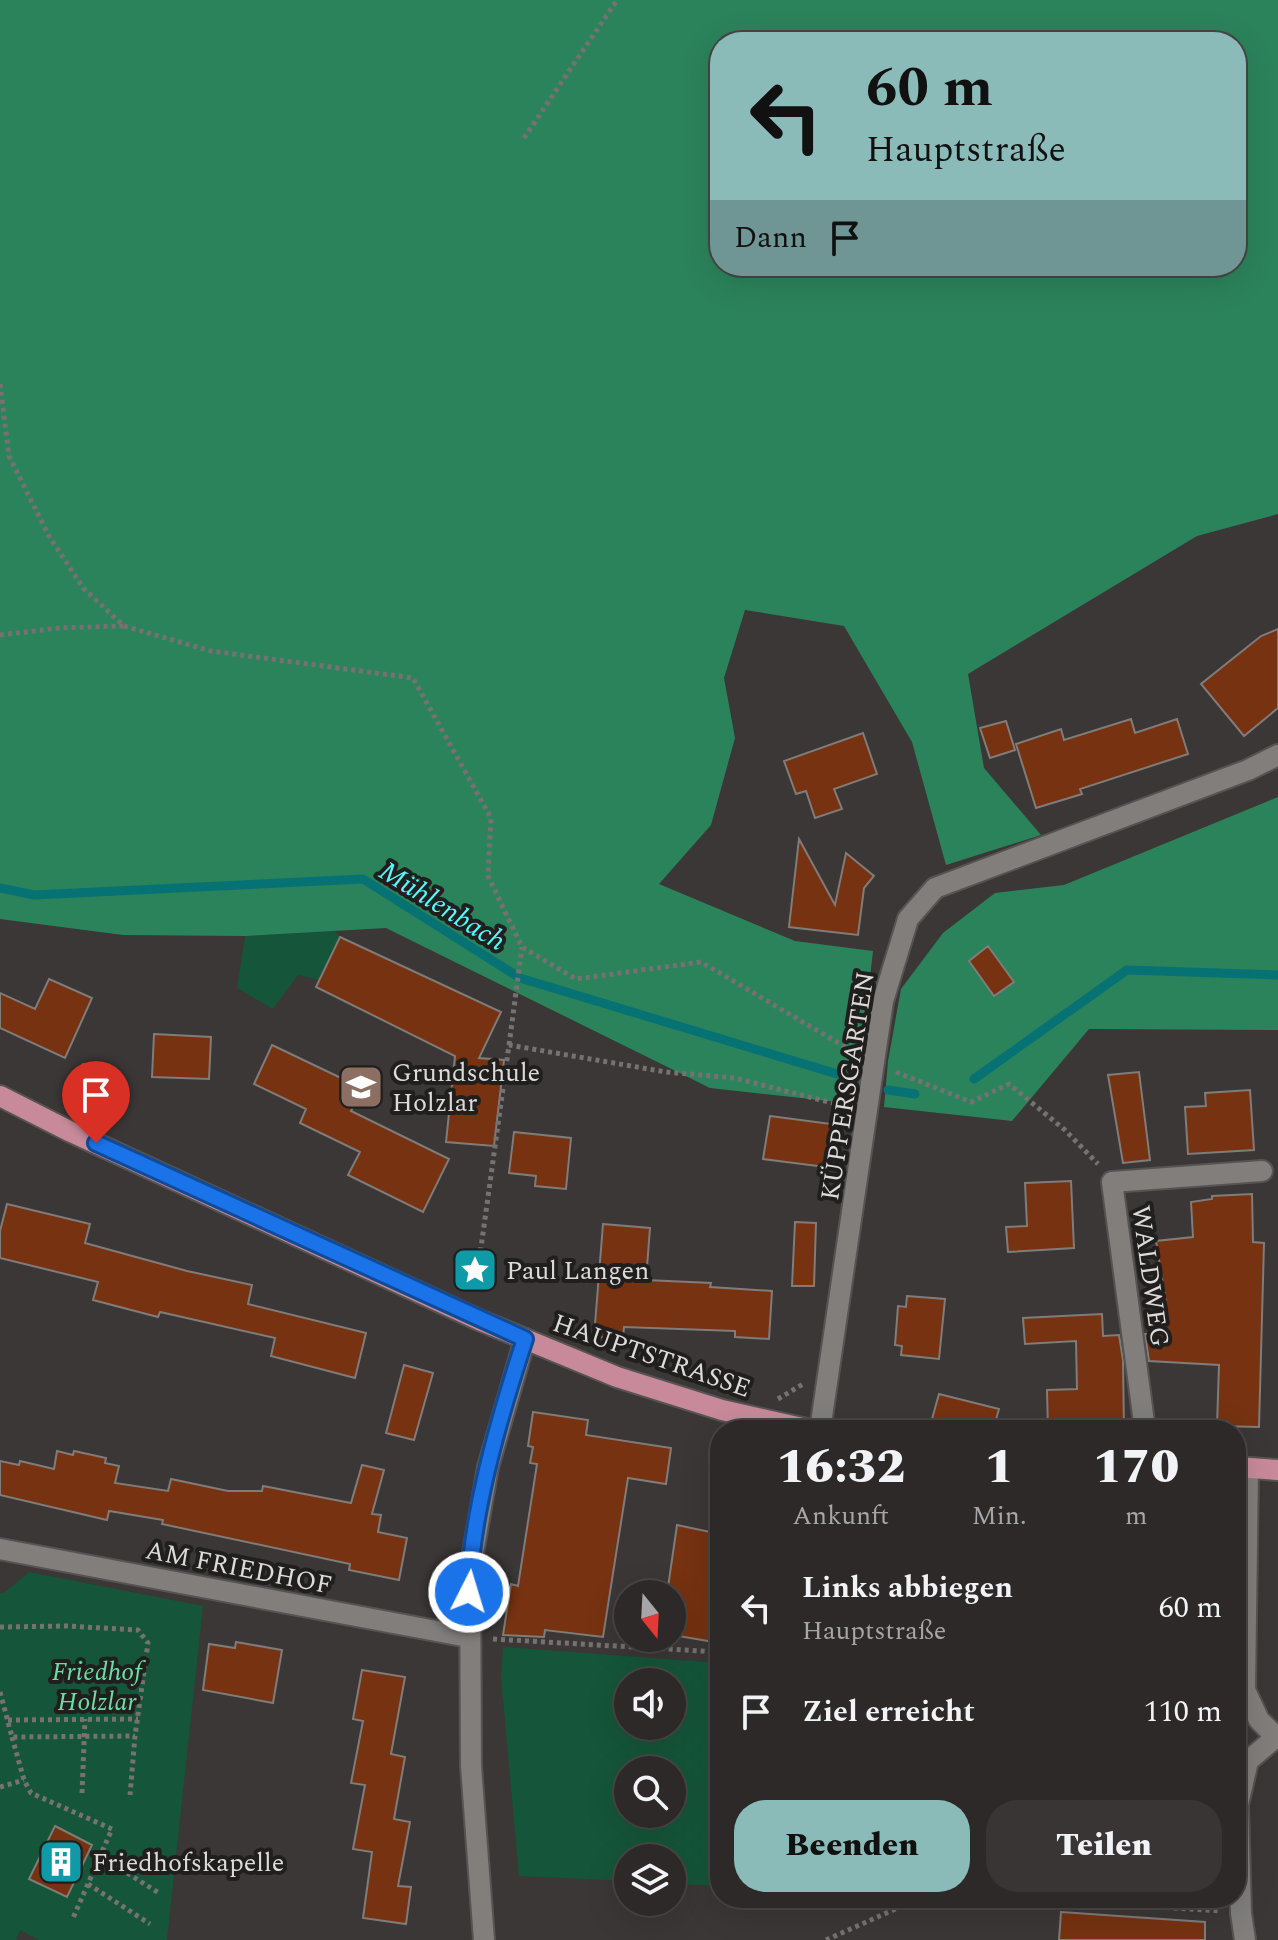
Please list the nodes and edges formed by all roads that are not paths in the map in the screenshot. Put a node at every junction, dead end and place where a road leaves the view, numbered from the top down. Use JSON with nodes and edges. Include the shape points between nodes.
{"nodes":[{"id":1,"x":1278,"y":755,"type":"edge"},
{"id":2,"x":0,"y":1096,"type":"edge"},
{"id":3,"x":1262,"y":1171,"type":"dead end"},
{"id":4,"x":525,"y":1339,"type":"junction"},
{"id":5,"x":768,"y":1420,"type":"edge"},
{"id":6,"x":822,"y":1420,"type":"edge"},
{"id":7,"x":1144,"y":1420,"type":"edge"},
{"id":8,"x":1246,"y":1468,"type":"edge"},
{"id":9,"x":1278,"y":1470,"type":"edge"},
{"id":10,"x":0,"y":1549,"type":"edge"},
{"id":11,"x":468,"y":1637,"type":"junction"},
{"id":12,"x":1246,"y":1692,"type":"edge"},
{"id":13,"x":1277,"y":1737,"type":"edge"},
{"id":14,"x":1246,"y":1758,"type":"edge"},
{"id":15,"x":1241,"y":1908,"type":"edge"},
{"id":16,"x":484,"y":1940,"type":"edge"},
{"id":17,"x":1245,"y":1940,"type":"edge"}],
"edges":[{"from":1,"to":6,"type":"street","name":"KÜPPERSGARTEN","via":[[935,888],[908,919],[883,1001]]},
{"from":2,"to":4,"type":"main road","name":"HAUPTSTRASSE"},
{"from":3,"to":7,"type":"street","name":"WALDWEG","via":[[1112,1182]]},
{"from":4,"to":5,"type":"main road","name":"HAUPTSTRASSE","via":[[617,1377]]},
{"from":4,"to":11,"type":"street","via":[[488,1467],[470,1570]]},
{"from":8,"to":9,"type":"main road"},
{"from":10,"to":11,"type":"street","name":"AM FRIEDHOF"},
{"from":11,"to":16,"type":"street"},
{"from":12,"to":13,"type":"street","via":[[1259,1720]]},
{"from":13,"to":14,"type":"street"},
{"from":15,"to":17,"type":"street"}]}
